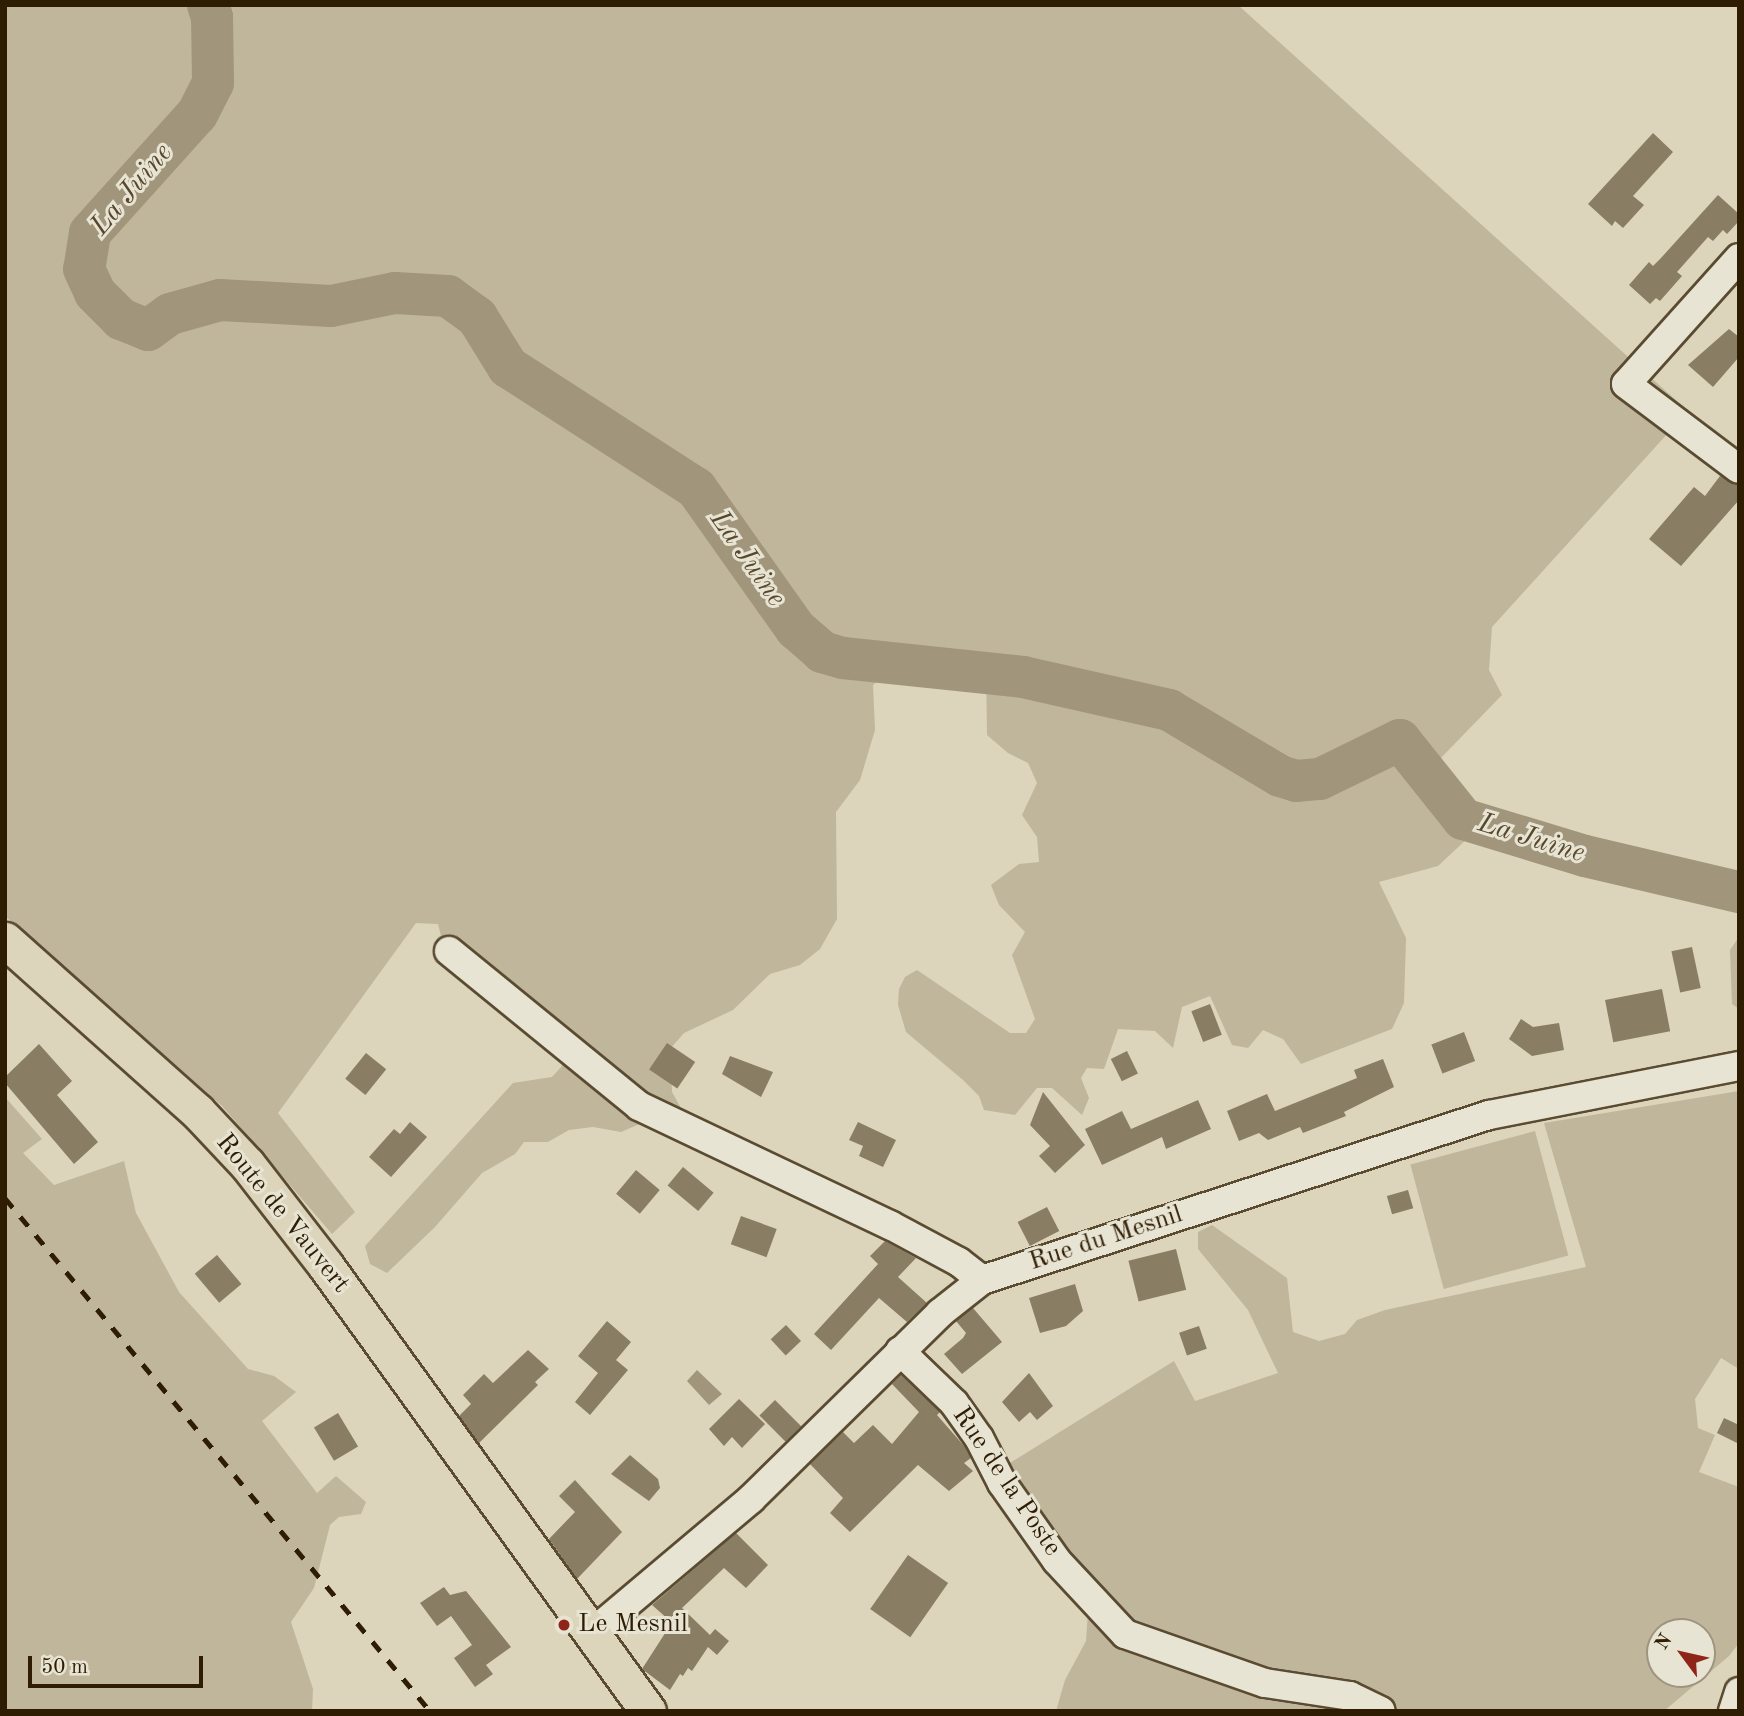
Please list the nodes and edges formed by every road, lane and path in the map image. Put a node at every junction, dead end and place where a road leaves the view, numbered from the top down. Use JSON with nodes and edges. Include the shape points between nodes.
{"nodes":[{"id":1,"x":1739,"y":258,"type":"edge"},
{"id":2,"x":1739,"y":469,"type":"edge"},
{"id":3,"x":5,"y":940,"type":"edge"},
{"id":4,"x":449,"y":951,"type":"dead end"},
{"id":5,"x":1739,"y":1066,"type":"edge"},
{"id":6,"x":982,"y":1280,"type":"junction"},
{"id":7,"x":900,"y":1351,"type":"junction"},
{"id":8,"x":592,"y":1633,"type":"junction"},
{"id":9,"x":1739,"y":1692,"type":"edge"},
{"id":10,"x":648,"y":1711,"type":"edge"},
{"id":11,"x":1381,"y":1711,"type":"edge"},
{"id":12,"x":1733,"y":1711,"type":"edge"}],
"edges":[{"from":1,"to":2,"type":"street","via":[[1626,384]]},
{"from":3,"to":8,"type":"main road","name":"Route de Vauvert","via":[[197,1111],[247,1164]]},
{"from":4,"to":6,"type":"street","via":[[639,1106],[890,1224]]},
{"from":5,"to":6,"type":"street","name":"Rue du Mesnil","via":[[1489,1115]]},
{"from":6,"to":7,"type":"street","name":"Rue du Mesnil"},
{"from":7,"to":8,"type":"street","name":"Rue du Mesnil","via":[[751,1499]]},
{"from":7,"to":11,"type":"street","name":"Rue de la Poste","via":[[954,1403],[1002,1483],[1058,1561],[1125,1634],[1154,1648],[1265,1683],[1350,1696]]},
{"from":8,"to":10,"type":"main road","name":"Route de Vauvert"},
{"from":9,"to":12,"type":"street"}]}
